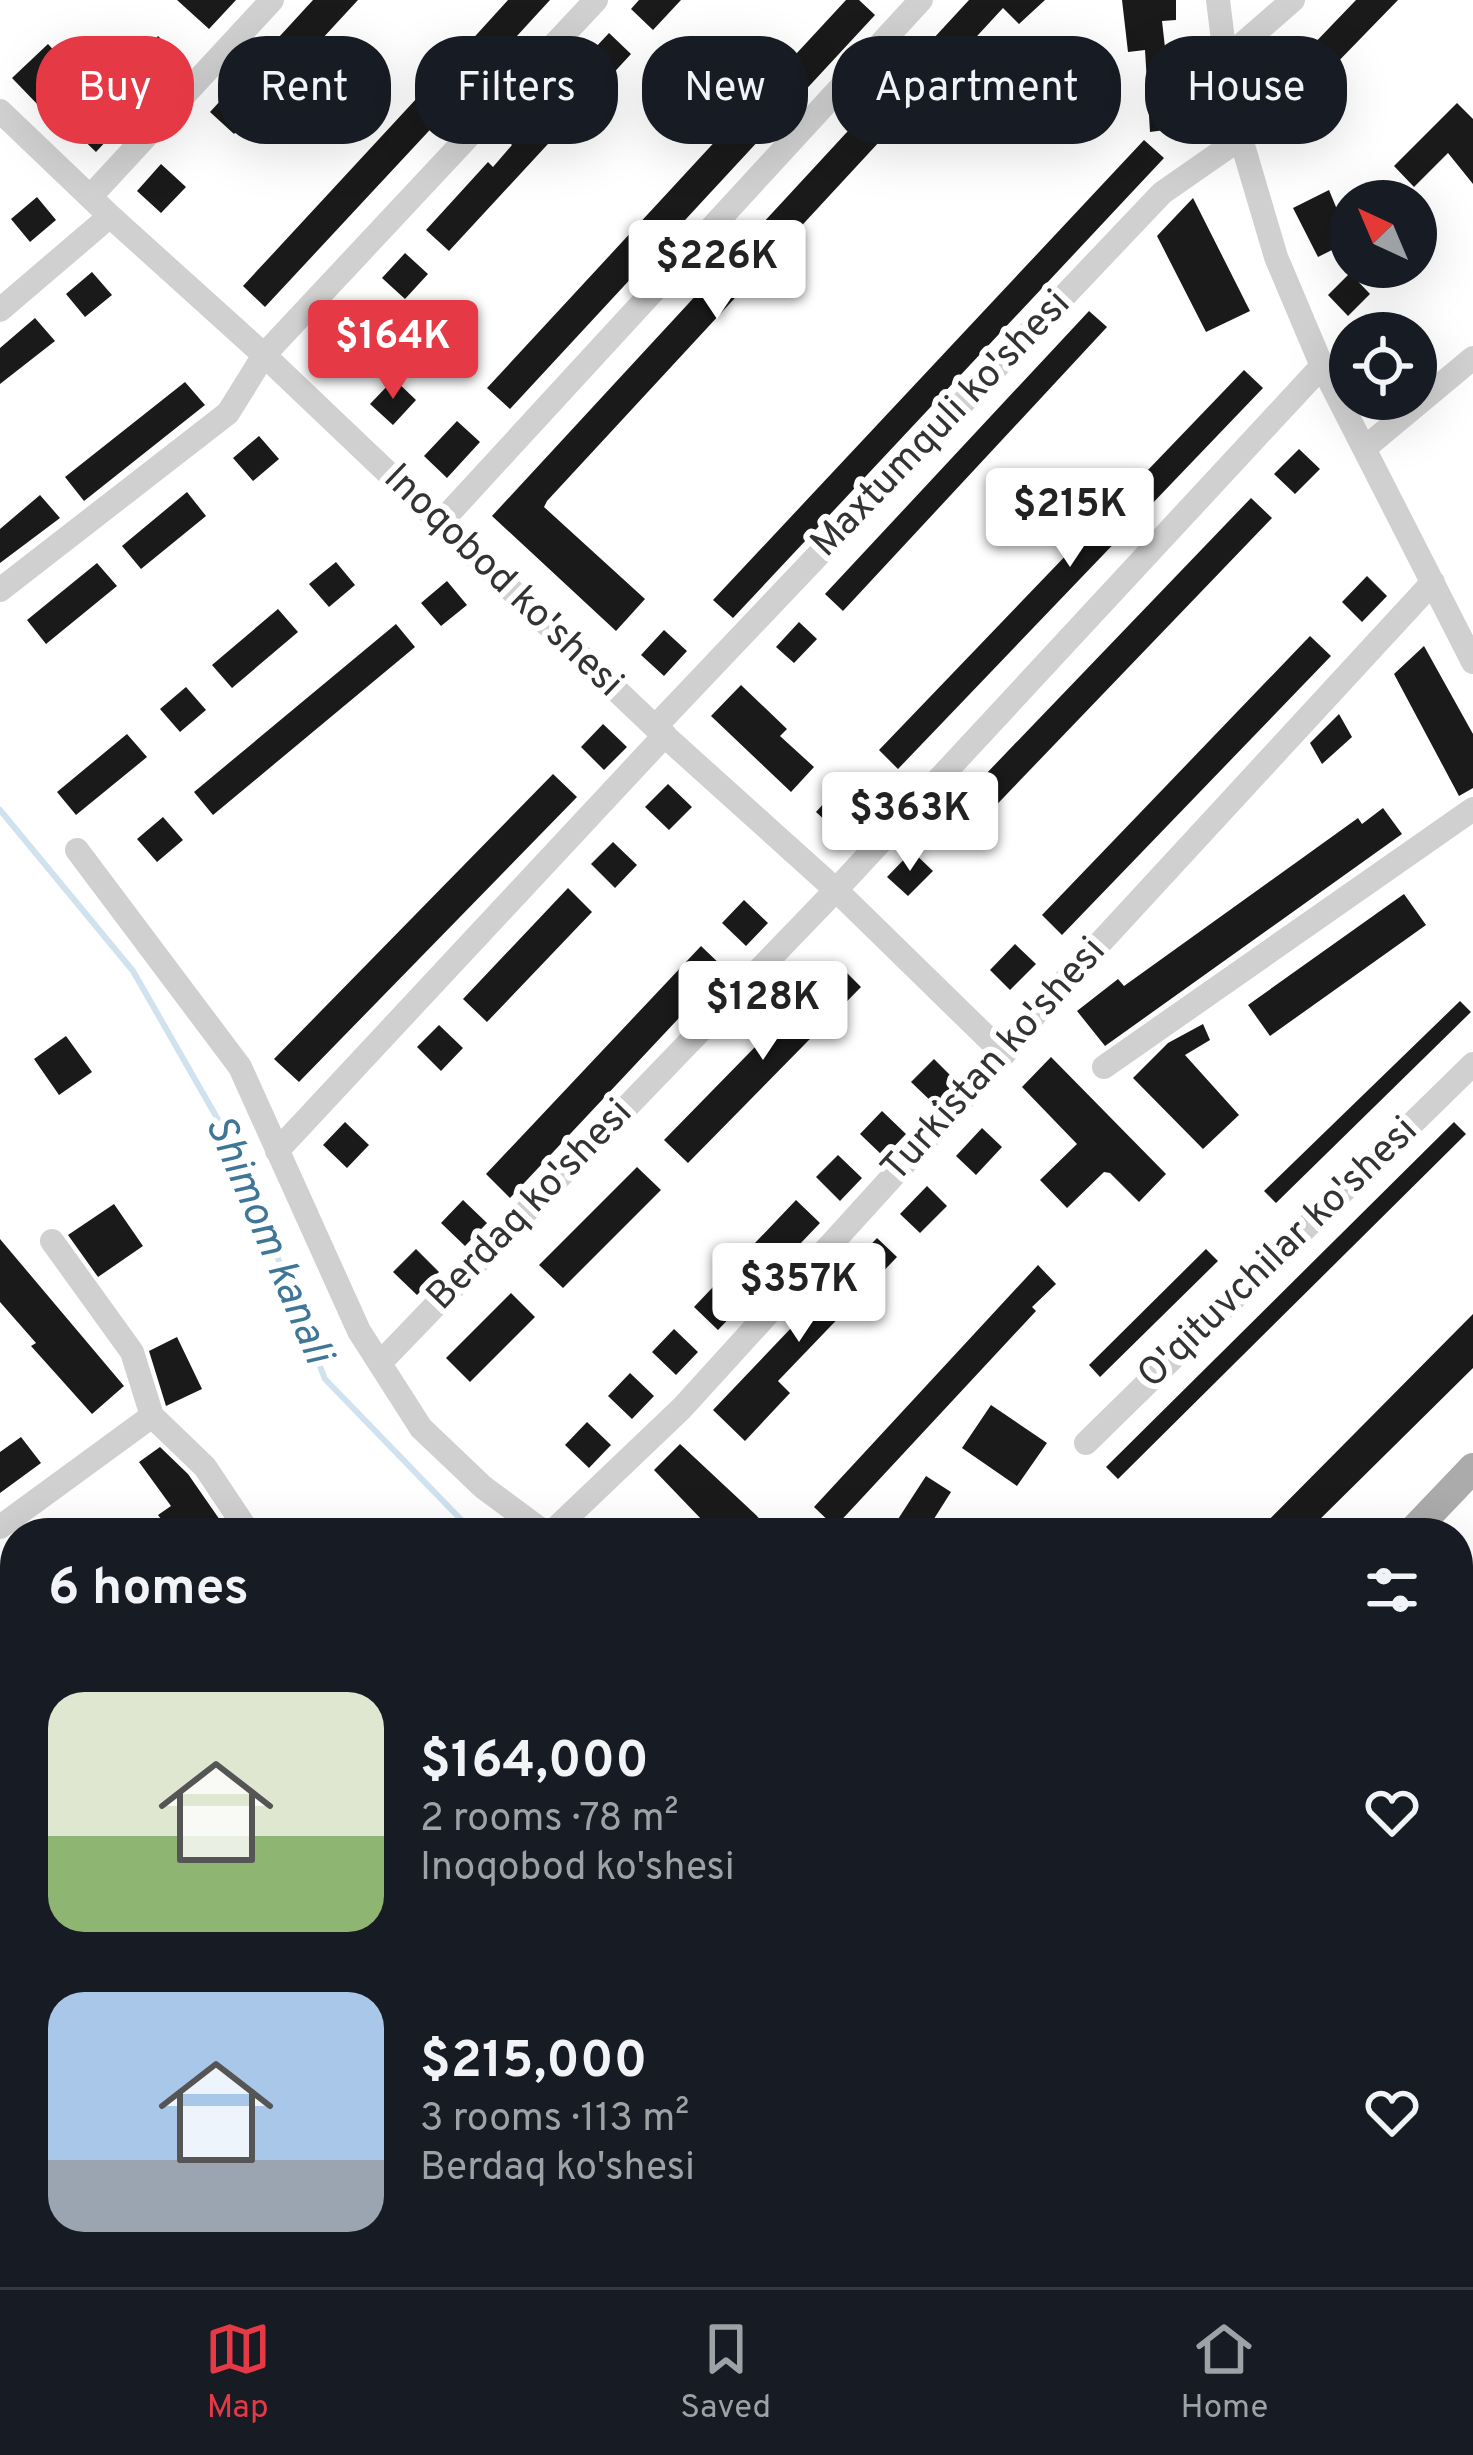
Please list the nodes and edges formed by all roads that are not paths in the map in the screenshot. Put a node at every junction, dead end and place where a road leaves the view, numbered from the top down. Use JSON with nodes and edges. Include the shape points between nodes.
{"nodes":[{"id":1,"x":272,"y":0,"type":"edge"},
{"id":2,"x":596,"y":0,"type":"edge"},
{"id":3,"x":921,"y":0,"type":"edge"},
{"id":4,"x":1218,"y":0,"type":"edge"},
{"id":5,"x":1293,"y":0,"type":"edge"},
{"id":6,"x":1222,"y":36,"type":"edge"},
{"id":7,"x":1252,"y":36,"type":"edge"},
{"id":8,"x":0,"y":110,"type":"edge"},
{"id":9,"x":1232,"y":144,"type":"edge"},
{"id":10,"x":1243,"y":144,"type":"edge"},
{"id":11,"x":90,"y":197,"type":"junction"},
{"id":12,"x":110,"y":216,"type":"junction"},
{"id":13,"x":0,"y":310,"type":"edge"},
{"id":14,"x":264,"y":355,"type":"junction"},
{"id":15,"x":1473,"y":358,"type":"edge"},
{"id":16,"x":1322,"y":366,"type":"junction"},
{"id":17,"x":1366,"y":447,"type":"junction"},
{"id":18,"x":440,"y":523,"type":"junction"},
{"id":19,"x":1433,"y":581,"type":"junction"},
{"id":20,"x":0,"y":590,"type":"edge"},
{"id":21,"x":1473,"y":662,"type":"edge"},
{"id":22,"x":660,"y":731,"type":"junction"},
{"id":23,"x":1473,"y":809,"type":"edge"},
{"id":24,"x":77,"y":850,"type":"dead end"},
{"id":25,"x":836,"y":890,"type":"junction"},
{"id":26,"x":1004,"y":1054,"type":"junction"},
{"id":27,"x":1473,"y":1064,"type":"edge"},
{"id":28,"x":1103,"y":1067,"type":"dead end"},
{"id":29,"x":277,"y":1151,"type":"junction"},
{"id":30,"x":52,"y":1241,"type":"dead end"},
{"id":31,"x":381,"y":1362,"type":"junction"},
{"id":32,"x":152,"y":1415,"type":"junction"},
{"id":33,"x":1086,"y":1443,"type":"dead end"},
{"id":34,"x":1473,"y":1468,"type":"edge"},
{"id":35,"x":12,"y":1518,"type":"edge"},
{"id":36,"x":239,"y":1518,"type":"edge"},
{"id":37,"x":527,"y":1518,"type":"edge"},
{"id":38,"x":564,"y":1518,"type":"edge"},
{"id":39,"x":1425,"y":1518,"type":"edge"}],
"edges":[{"from":1,"to":11,"type":"street"},
{"from":2,"to":14,"type":"street"},
{"from":3,"to":18,"type":"street"},
{"from":4,"to":6,"type":"street"},
{"from":5,"to":7,"type":"street"},
{"from":8,"to":11,"type":"street","name":"Inoqobod ko'shesi"},
{"from":9,"to":22,"type":"street","name":"Maxtumquli ko'shesi","via":[[1162,193]]},
{"from":10,"to":16,"type":"street","via":[[1276,257]]},
{"from":11,"to":12,"type":"street","name":"Inoqobod ko'shesi"},
{"from":12,"to":13,"type":"street"},
{"from":12,"to":14,"type":"street","name":"Inoqobod ko'shesi"},
{"from":14,"to":18,"type":"street","name":"Inoqobod ko'shesi"},
{"from":14,"to":20,"type":"street","via":[[228,413]]},
{"from":15,"to":17,"type":"street"},
{"from":16,"to":17,"type":"street"},
{"from":16,"to":25,"type":"street","name":"Berdaq ko'shesi"},
{"from":17,"to":19,"type":"street"},
{"from":18,"to":22,"type":"street","name":"Inoqobod ko'shesi"},
{"from":19,"to":21,"type":"street"},
{"from":19,"to":26,"type":"street","name":"Turkistan ko'shesi"},
{"from":22,"to":25,"type":"street","name":"Inoqobod ko'shesi"},
{"from":22,"to":29,"type":"street","name":"Maxtumquli ko'shesi"},
{"from":23,"to":28,"type":"street"},
{"from":24,"to":29,"type":"street","via":[[240,1066]]},
{"from":25,"to":26,"type":"street","name":"Inoqobod ko'shesi"},
{"from":25,"to":31,"type":"street","name":"Berdaq ko'shesi"},
{"from":26,"to":38,"type":"street","name":"Turkistan ko'shesi","via":[[682,1408]]},
{"from":27,"to":33,"type":"street","name":"O'qituvchilar ko'shesi"},
{"from":29,"to":31,"type":"street"},
{"from":30,"to":32,"type":"street","via":[[132,1352]]},
{"from":31,"to":37,"type":"street","via":[[421,1428]]},
{"from":32,"to":35,"type":"street"},
{"from":32,"to":36,"type":"street","via":[[206,1466]]},
{"from":34,"to":39,"type":"main road"}]}
